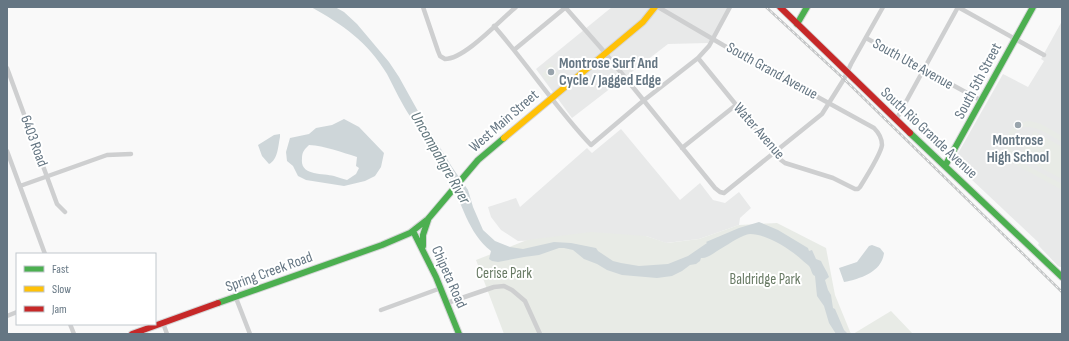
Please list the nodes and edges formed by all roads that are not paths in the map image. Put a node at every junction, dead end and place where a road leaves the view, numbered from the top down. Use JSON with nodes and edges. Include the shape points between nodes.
{"nodes":[{"id":1,"x":423,"y":7,"type":"edge"},
{"id":2,"x":516,"y":7,"type":"edge"},
{"id":3,"x":566,"y":7,"type":"edge"},
{"id":4,"x":657,"y":7,"type":"edge"},
{"id":5,"x":730,"y":7,"type":"edge"},
{"id":6,"x":780,"y":7,"type":"edge"},
{"id":7,"x":806,"y":7,"type":"edge"},
{"id":8,"x":883,"y":7,"type":"edge"},
{"id":9,"x":958,"y":7,"type":"edge"},
{"id":10,"x":1033,"y":7,"type":"edge"},
{"id":11,"x":797,"y":24,"type":"junction"},
{"id":12,"x":494,"y":26,"type":"junction"},
{"id":13,"x":713,"y":38,"type":"junction"},
{"id":14,"x":866,"y":38,"type":"junction"},
{"id":15,"x":1016,"y":39,"type":"junction"},
{"id":16,"x":514,"y":50,"type":"junction"},
{"id":17,"x":605,"y":54,"type":"junction"},
{"id":18,"x":1044,"y":55,"type":"dead end"},
{"id":19,"x":698,"y":58,"type":"junction"},
{"id":20,"x":7,"y":68,"type":"edge"},
{"id":21,"x":924,"y":70,"type":"junction"},
{"id":22,"x":847,"y":72,"type":"junction"},
{"id":23,"x":551,"y":98,"type":"junction"},
{"id":24,"x":643,"y":101,"type":"junction"},
{"id":25,"x":982,"y":101,"type":"junction"},
{"id":26,"x":829,"y":103,"type":"junction"},
{"id":27,"x":736,"y":105,"type":"junction"},
{"id":28,"x":896,"y":120,"type":"junction"},
{"id":29,"x":682,"y":148,"type":"junction"},
{"id":30,"x":775,"y":152,"type":"junction"},
{"id":31,"x":8,"y":154,"type":"edge"},
{"id":32,"x":131,"y":154,"type":"dead end"},
{"id":33,"x":945,"y":166,"type":"junction"},
{"id":34,"x":47,"y":176,"type":"junction"},
{"id":35,"x":20,"y":186,"type":"junction"},
{"id":36,"x":858,"y":189,"type":"joint"},
{"id":37,"x":65,"y":212,"type":"dead end"},
{"id":38,"x":428,"y":218,"type":"junction"},
{"id":39,"x":414,"y":231,"type":"junction"},
{"id":40,"x":45,"y":253,"type":"edge"},
{"id":41,"x":426,"y":257,"type":"junction"},
{"id":42,"x":1062,"y":277,"type":"edge"},
{"id":43,"x":441,"y":288,"type":"junction"},
{"id":44,"x":236,"y":298,"type":"junction"},
{"id":45,"x":447,"y":303,"type":"junction"},
{"id":46,"x":381,"y":310,"type":"dead end"},
{"id":47,"x":163,"y":323,"type":"junction"},
{"id":48,"x":132,"y":334,"type":"edge"},
{"id":49,"x":167,"y":334,"type":"edge"},
{"id":50,"x":250,"y":334,"type":"edge"},
{"id":51,"x":459,"y":334,"type":"edge"},
{"id":52,"x":540,"y":334,"type":"edge"}],
"edges":[{"from":1,"to":12,"type":"street","via":[[440,56],[445,59],[468,50]]},
{"from":2,"to":12,"type":"street"},
{"from":3,"to":16,"type":"street"},
{"from":3,"to":17,"type":"street"},
{"from":4,"to":13,"type":"street","name":"South Grand Avenue"},
{"from":4,"to":17,"type":"street","name":"West Main Street"},
{"from":5,"to":13,"type":"street"},
{"from":6,"to":11,"type":"street","name":"South Rio Grande Avenue"},
{"from":7,"to":11,"type":"street"},
{"from":8,"to":14,"type":"street"},
{"from":9,"to":15,"type":"street"},
{"from":9,"to":21,"type":"street"},
{"from":10,"to":15,"type":"street","name":"South 5th Street"},
{"from":11,"to":22,"type":"street","name":"South Rio Grande Avenue"},
{"from":12,"to":16,"type":"street"},
{"from":13,"to":19,"type":"street"},
{"from":13,"to":26,"type":"street","name":"South Grand Avenue"},
{"from":14,"to":21,"type":"street","name":"South Ute Avenue"},
{"from":14,"to":22,"type":"street"},
{"from":15,"to":18,"type":"street"},
{"from":15,"to":25,"type":"street","name":"South 5th Street"},
{"from":16,"to":23,"type":"street"},
{"from":17,"to":23,"type":"street","name":"West Main Street"},
{"from":17,"to":24,"type":"street"},
{"from":19,"to":24,"type":"street"},
{"from":19,"to":27,"type":"street","name":"Water Avenue"},
{"from":20,"to":34,"type":"street","name":"6403 Road"},
{"from":21,"to":25,"type":"street","name":"South Ute Avenue"},
{"from":21,"to":28,"type":"street"},
{"from":22,"to":26,"type":"street"},
{"from":22,"to":28,"type":"street","name":"South Rio Grande Avenue"},
{"from":23,"to":24,"type":"street","via":[[591,145]]},
{"from":23,"to":38,"type":"street","name":"West Main Street","via":[[478,160]]},
{"from":24,"to":29,"type":"street"},
{"from":25,"to":33,"type":"street","name":"South 5th Street"},
{"from":26,"to":30,"type":"street","via":[[822,114]]},
{"from":26,"to":36,"type":"street","name":"South Grand Avenue","via":[[874,128],[881,139],[881,149]]},
{"from":27,"to":29,"type":"street"},
{"from":27,"to":30,"type":"street","name":"Water Avenue"},
{"from":28,"to":33,"type":"street","name":"South Rio Grande Avenue"},
{"from":29,"to":30,"type":"street","via":[[715,188],[724,193]]},
{"from":30,"to":36,"type":"street","name":"Water Avenue","via":[[785,163]]},
{"from":31,"to":35,"type":"street"},
{"from":32,"to":34,"type":"street","via":[[107,155]]},
{"from":33,"to":42,"type":"street","name":"South Rio Grande Avenue"},
{"from":34,"to":35,"type":"street"},
{"from":34,"to":37,"type":"street","name":"6403 Road","via":[[57,204]]},
{"from":35,"to":40,"type":"street"},
{"from":38,"to":39,"type":"street","name":"West Main Street"},
{"from":38,"to":41,"type":"street","via":[[422,239]]},
{"from":39,"to":41,"type":"street","name":"Chipeta Road"},
{"from":39,"to":44,"type":"street","name":"Spring Creek Road"},
{"from":41,"to":43,"type":"street","name":"Chipeta Road"},
{"from":43,"to":45,"type":"street","name":"Chipeta Road"},
{"from":43,"to":46,"type":"street"},
{"from":44,"to":47,"type":"street","name":"Spring Creek Road"},
{"from":44,"to":50,"type":"street"},
{"from":45,"to":51,"type":"street","name":"Chipeta Road"},
{"from":45,"to":52,"type":"street","via":[[504,286],[525,300]]},
{"from":47,"to":48,"type":"street","name":"Spring Creek Road"},
{"from":47,"to":49,"type":"street"}]}
